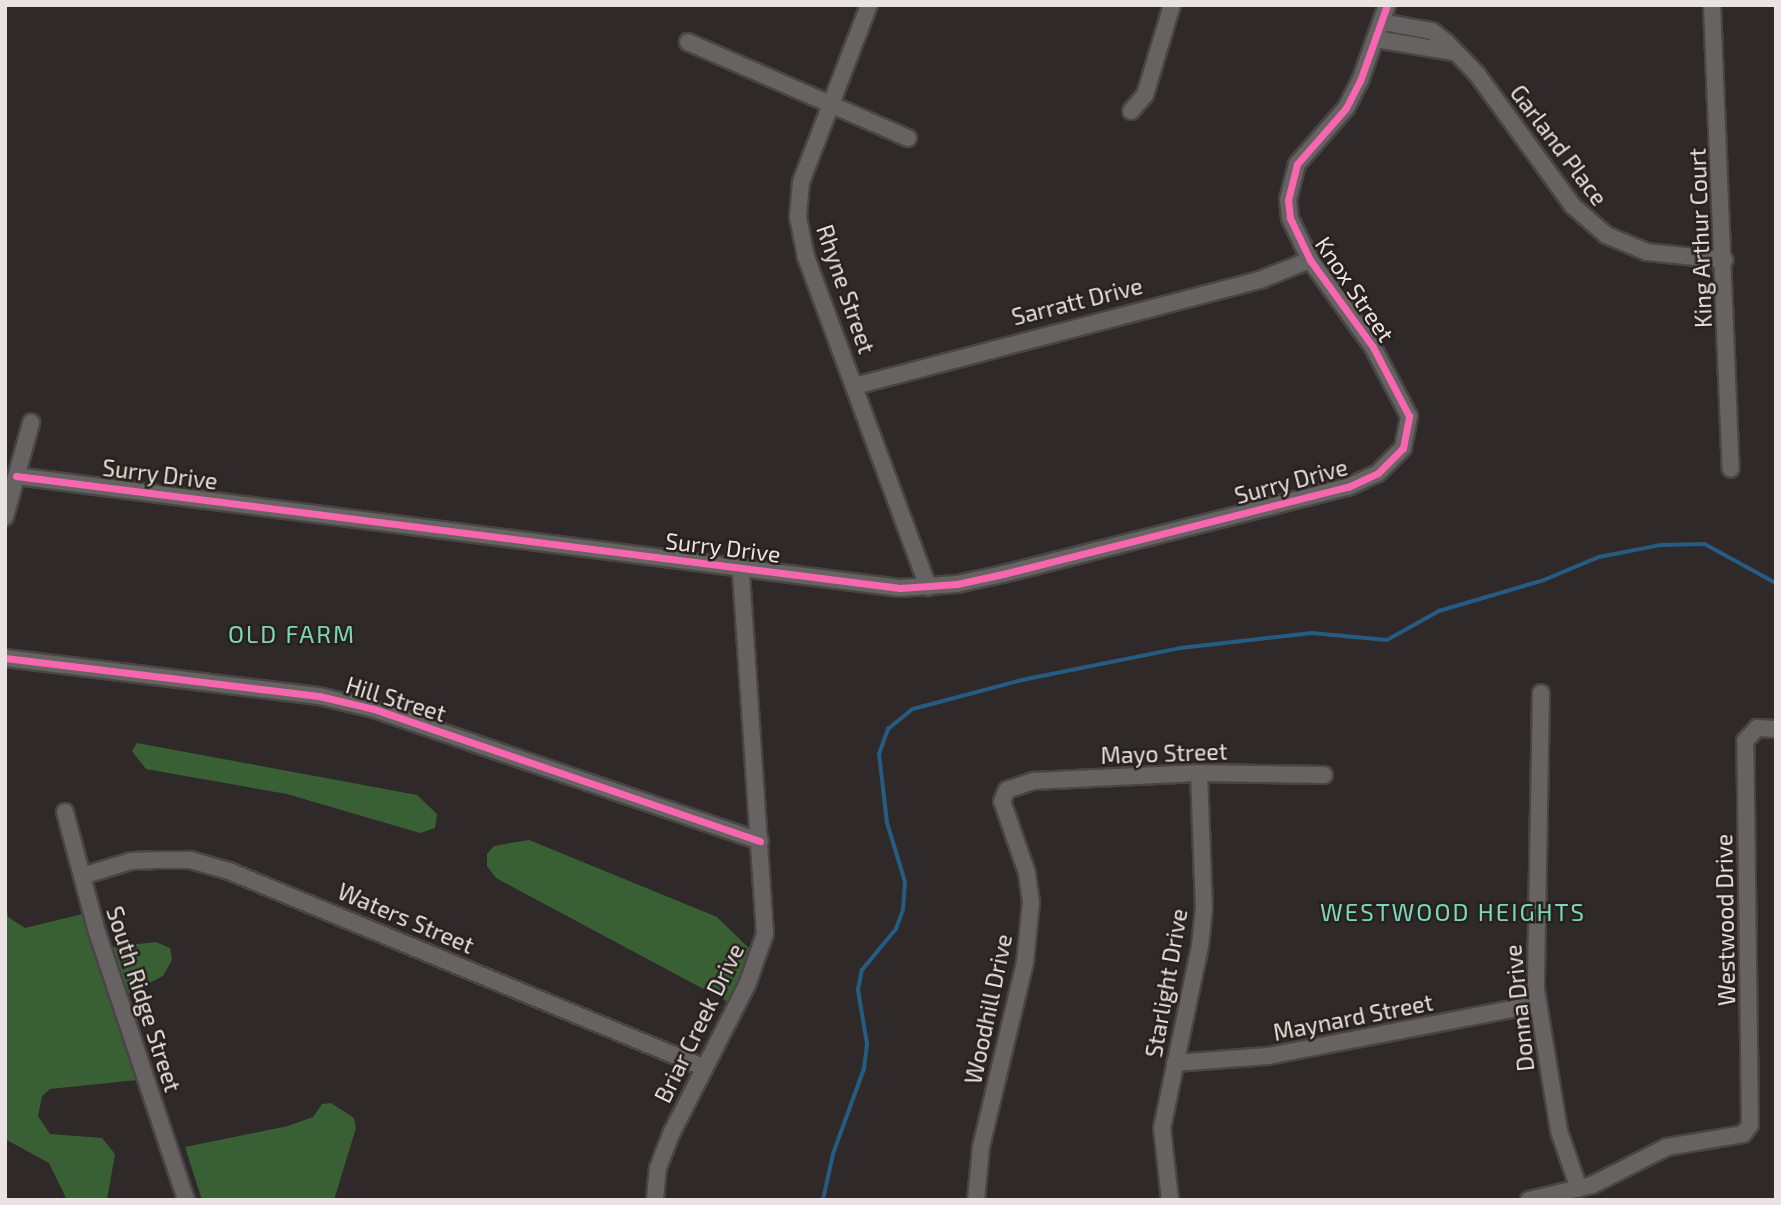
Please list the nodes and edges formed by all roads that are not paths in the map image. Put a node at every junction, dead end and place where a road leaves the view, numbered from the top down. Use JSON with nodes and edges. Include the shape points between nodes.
{"nodes":[{"id":1,"x":869,"y":5,"type":"edge"},
{"id":2,"x":1172,"y":5,"type":"edge"},
{"id":3,"x":1387,"y":5,"type":"edge"},
{"id":4,"x":1712,"y":5,"type":"edge"},
{"id":5,"x":1382,"y":22,"type":"junction"},
{"id":6,"x":1376,"y":39,"type":"junction"},
{"id":7,"x":688,"y":43,"type":"dead end"},
{"id":8,"x":1452,"y":51,"type":"junction"},
{"id":9,"x":830,"y":103,"type":"junction"},
{"id":10,"x":1131,"y":111,"type":"dead end"},
{"id":11,"x":908,"y":138,"type":"dead end"},
{"id":12,"x":1310,"y":260,"type":"junction"},
{"id":13,"x":1725,"y":260,"type":"junction"},
{"id":14,"x":855,"y":386,"type":"junction"},
{"id":15,"x":30,"y":423,"type":"dead end"},
{"id":16,"x":1404,"y":448,"type":"joint"},
{"id":17,"x":1731,"y":469,"type":"dead end"},
{"id":18,"x":16,"y":476,"type":"junction"},
{"id":19,"x":5,"y":517,"type":"edge"},
{"id":20,"x":741,"y":569,"type":"junction"},
{"id":21,"x":928,"y":587,"type":"junction"},
{"id":22,"x":5,"y":658,"type":"edge"},
{"id":23,"x":1541,"y":693,"type":"dead end"},
{"id":24,"x":1776,"y":729,"type":"edge"},
{"id":25,"x":1199,"y":773,"type":"junction"},
{"id":26,"x":1324,"y":775,"type":"dead end"},
{"id":27,"x":1007,"y":790,"type":"joint"},
{"id":28,"x":65,"y":812,"type":"dead end"},
{"id":29,"x":760,"y":841,"type":"junction"},
{"id":30,"x":82,"y":876,"type":"junction"},
{"id":31,"x":1537,"y":1004,"type":"junction"},
{"id":32,"x":1175,"y":1063,"type":"junction"},
{"id":33,"x":703,"y":1067,"type":"junction"},
{"id":34,"x":1578,"y":1189,"type":"junction"},
{"id":35,"x":186,"y":1200,"type":"edge"},
{"id":36,"x":655,"y":1200,"type":"edge"},
{"id":37,"x":976,"y":1200,"type":"edge"},
{"id":38,"x":1170,"y":1200,"type":"edge"},
{"id":39,"x":1529,"y":1200,"type":"edge"}],
"edges":[{"from":1,"to":9,"type":"street","name":"Rhyne Street"},
{"from":2,"to":10,"type":"street","via":[[1145,95]]},
{"from":3,"to":5,"type":"street","name":"Knox Street"},
{"from":4,"to":13,"type":"street","name":"King Arthur Court"},
{"from":5,"to":6,"type":"street","name":"Knox Street"},
{"from":5,"to":8,"type":"street","name":"Garland Place","via":[[1432,31]]},
{"from":6,"to":8,"type":"street"},
{"from":6,"to":12,"type":"street","name":"Knox Street","via":[[1346,108],[1297,164],[1289,181],[1290,218]]},
{"from":7,"to":9,"type":"street"},
{"from":8,"to":13,"type":"street","name":"Garland Place","via":[[1477,74],[1588,223],[1647,252]]},
{"from":9,"to":11,"type":"street"},
{"from":9,"to":14,"type":"street","name":"Rhyne Street","via":[[802,182],[798,217],[806,257]]},
{"from":12,"to":14,"type":"street","name":"Sarratt Drive","via":[[1262,279]]},
{"from":12,"to":16,"type":"street","name":"Knox Street","via":[[1403,398],[1409,416]]},
{"from":13,"to":17,"type":"street","name":"King Arthur Court"},
{"from":14,"to":21,"type":"street","name":"Rhyne Street"},
{"from":15,"to":18,"type":"street"},
{"from":16,"to":21,"type":"street","name":"Surry Drive","via":[[1378,473],[1348,487],[1003,574]]},
{"from":18,"to":19,"type":"street"},
{"from":18,"to":20,"type":"street","name":"Surry Drive"},
{"from":20,"to":21,"type":"street","name":"Surry Drive"},
{"from":20,"to":29,"type":"street","name":"Briar Creek Drive"},
{"from":22,"to":29,"type":"street","name":"Hill Street","via":[[319,696],[374,709]]},
{"from":23,"to":31,"type":"street","name":"Donna Drive","via":[[1533,937]]},
{"from":24,"to":34,"type":"street","name":"Westwood Drive","via":[[1757,728],[1745,741],[1750,1125],[1742,1134],[1679,1143]]},
{"from":25,"to":26,"type":"street","name":"Mayo Street"},
{"from":25,"to":27,"type":"street","name":"Mayo Street","via":[[1033,781]]},
{"from":25,"to":32,"type":"street","name":"Starlight Drive","via":[[1204,909]]},
{"from":27,"to":37,"type":"street","name":"Woodhill Drive","via":[[1002,801],[1027,873],[1031,902],[1025,963],[981,1147]]},
{"from":28,"to":30,"type":"street","name":"South Ridge Street"},
{"from":29,"to":33,"type":"street","name":"Briar Creek Drive","via":[[765,934],[747,985]]},
{"from":30,"to":33,"type":"street","name":"Waters Street","via":[[131,861],[157,860],[190,860],[229,871]]},
{"from":30,"to":35,"type":"street","name":"South Ridge Street"},
{"from":31,"to":32,"type":"street","name":"Maynard Street","via":[[1268,1056]]},
{"from":31,"to":34,"type":"street","name":"Donna Drive","via":[[1559,1131]]},
{"from":32,"to":38,"type":"street","name":"Starlight Drive","via":[[1162,1128]]},
{"from":33,"to":36,"type":"street","name":"Briar Creek Drive","via":[[658,1168]]},
{"from":34,"to":39,"type":"street"}]}
